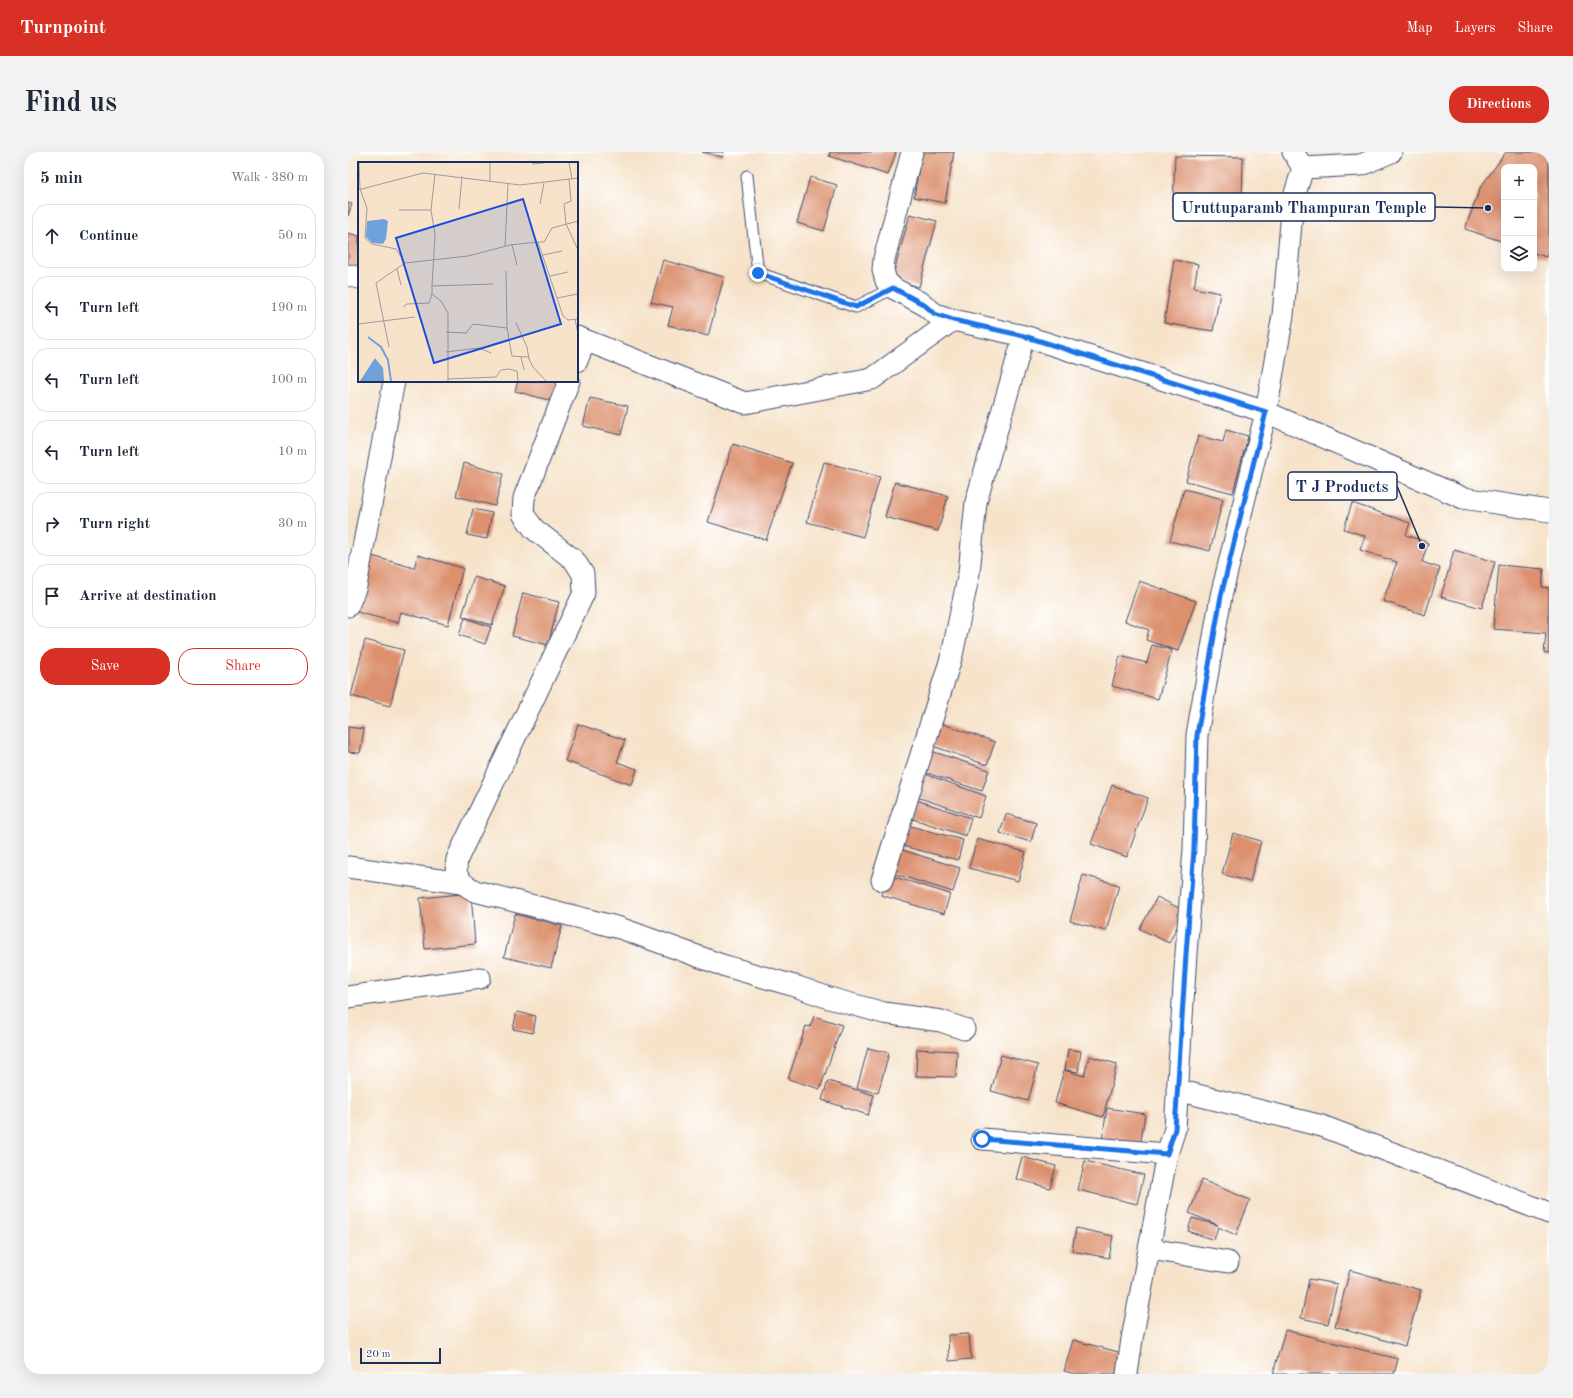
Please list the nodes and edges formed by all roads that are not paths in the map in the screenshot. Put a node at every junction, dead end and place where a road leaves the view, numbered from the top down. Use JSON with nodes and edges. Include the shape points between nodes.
{"nodes":[{"id":1,"x":912,"y":152,"type":"edge"},
{"id":2,"x":1391,"y":152,"type":"edge"},
{"id":3,"x":1298,"y":160,"type":"edge"},
{"id":4,"x":747,"y":176,"type":"dead end"},
{"id":5,"x":348,"y":275,"type":"edge"},
{"id":6,"x":358,"y":278,"type":"edge"},
{"id":7,"x":893,"y":288,"type":"junction"},
{"id":8,"x":953,"y":320,"type":"junction"},
{"id":9,"x":1024,"y":336,"type":"junction"},
{"id":10,"x":581,"y":338,"type":"edge"},
{"id":11,"x":578,"y":355,"type":"edge"},
{"id":12,"x":394,"y":382,"type":"edge"},
{"id":13,"x":569,"y":382,"type":"edge"},
{"id":14,"x":1266,"y":412,"type":"junction"},
{"id":15,"x":1549,"y":511,"type":"edge"},
{"id":16,"x":348,"y":606,"type":"edge"},
{"id":17,"x":348,"y":867,"type":"edge"},
{"id":18,"x":882,"y":880,"type":"dead end"},
{"id":19,"x":460,"y":883,"type":"junction"},
{"id":20,"x":480,"y":978,"type":"dead end"},
{"id":21,"x":348,"y":997,"type":"edge"},
{"id":22,"x":964,"y":1029,"type":"dead end"},
{"id":23,"x":1177,"y":1090,"type":"junction"},
{"id":24,"x":982,"y":1139,"type":"dead end"},
{"id":25,"x":1167,"y":1154,"type":"junction"},
{"id":26,"x":1549,"y":1213,"type":"edge"},
{"id":27,"x":1150,"y":1250,"type":"junction"},
{"id":28,"x":1228,"y":1262,"type":"dead end"},
{"id":29,"x":1127,"y":1374,"type":"edge"}],
"edges":[{"from":1,"to":7,"type":"street","via":[[884,259],[886,281]]},
{"from":2,"to":3,"type":"street","via":[[1361,165]]},
{"from":3,"to":14,"type":"street","via":[[1283,315]]},
{"from":4,"to":7,"type":"lane","via":[[758,273],[856,307]]},
{"from":5,"to":6,"type":"street"},
{"from":7,"to":8,"type":"street","via":[[923,304],[935,314]]},
{"from":8,"to":9,"type":"street"},
{"from":8,"to":10,"type":"street","via":[[872,379],[745,403]]},
{"from":9,"to":14,"type":"street"},
{"from":9,"to":18,"type":"street","via":[[976,502],[969,573],[952,654]]},
{"from":10,"to":11,"type":"street"},
{"from":12,"to":16,"type":"street","via":[[356,586]]},
{"from":13,"to":19,"type":"street","via":[[524,498],[523,514],[534,529],[574,560],[583,574],[584,594],[456,859],[455,872]]},
{"from":14,"to":15,"type":"street","via":[[1463,498]]},
{"from":14,"to":23,"type":"street","via":[[1221,596],[1197,735],[1194,849]]},
{"from":17,"to":19,"type":"street"},
{"from":19,"to":22,"type":"street","via":[[475,891],[620,928],[722,965],[829,998],[884,1013],[941,1021]]},
{"from":20,"to":21,"type":"street"},
{"from":23,"to":25,"type":"street","via":[[1175,1129]]},
{"from":23,"to":26,"type":"street","via":[[1322,1126]]},
{"from":24,"to":25,"type":"street"},
{"from":25,"to":27,"type":"street"},
{"from":27,"to":28,"type":"street"},
{"from":27,"to":29,"type":"street"}]}
